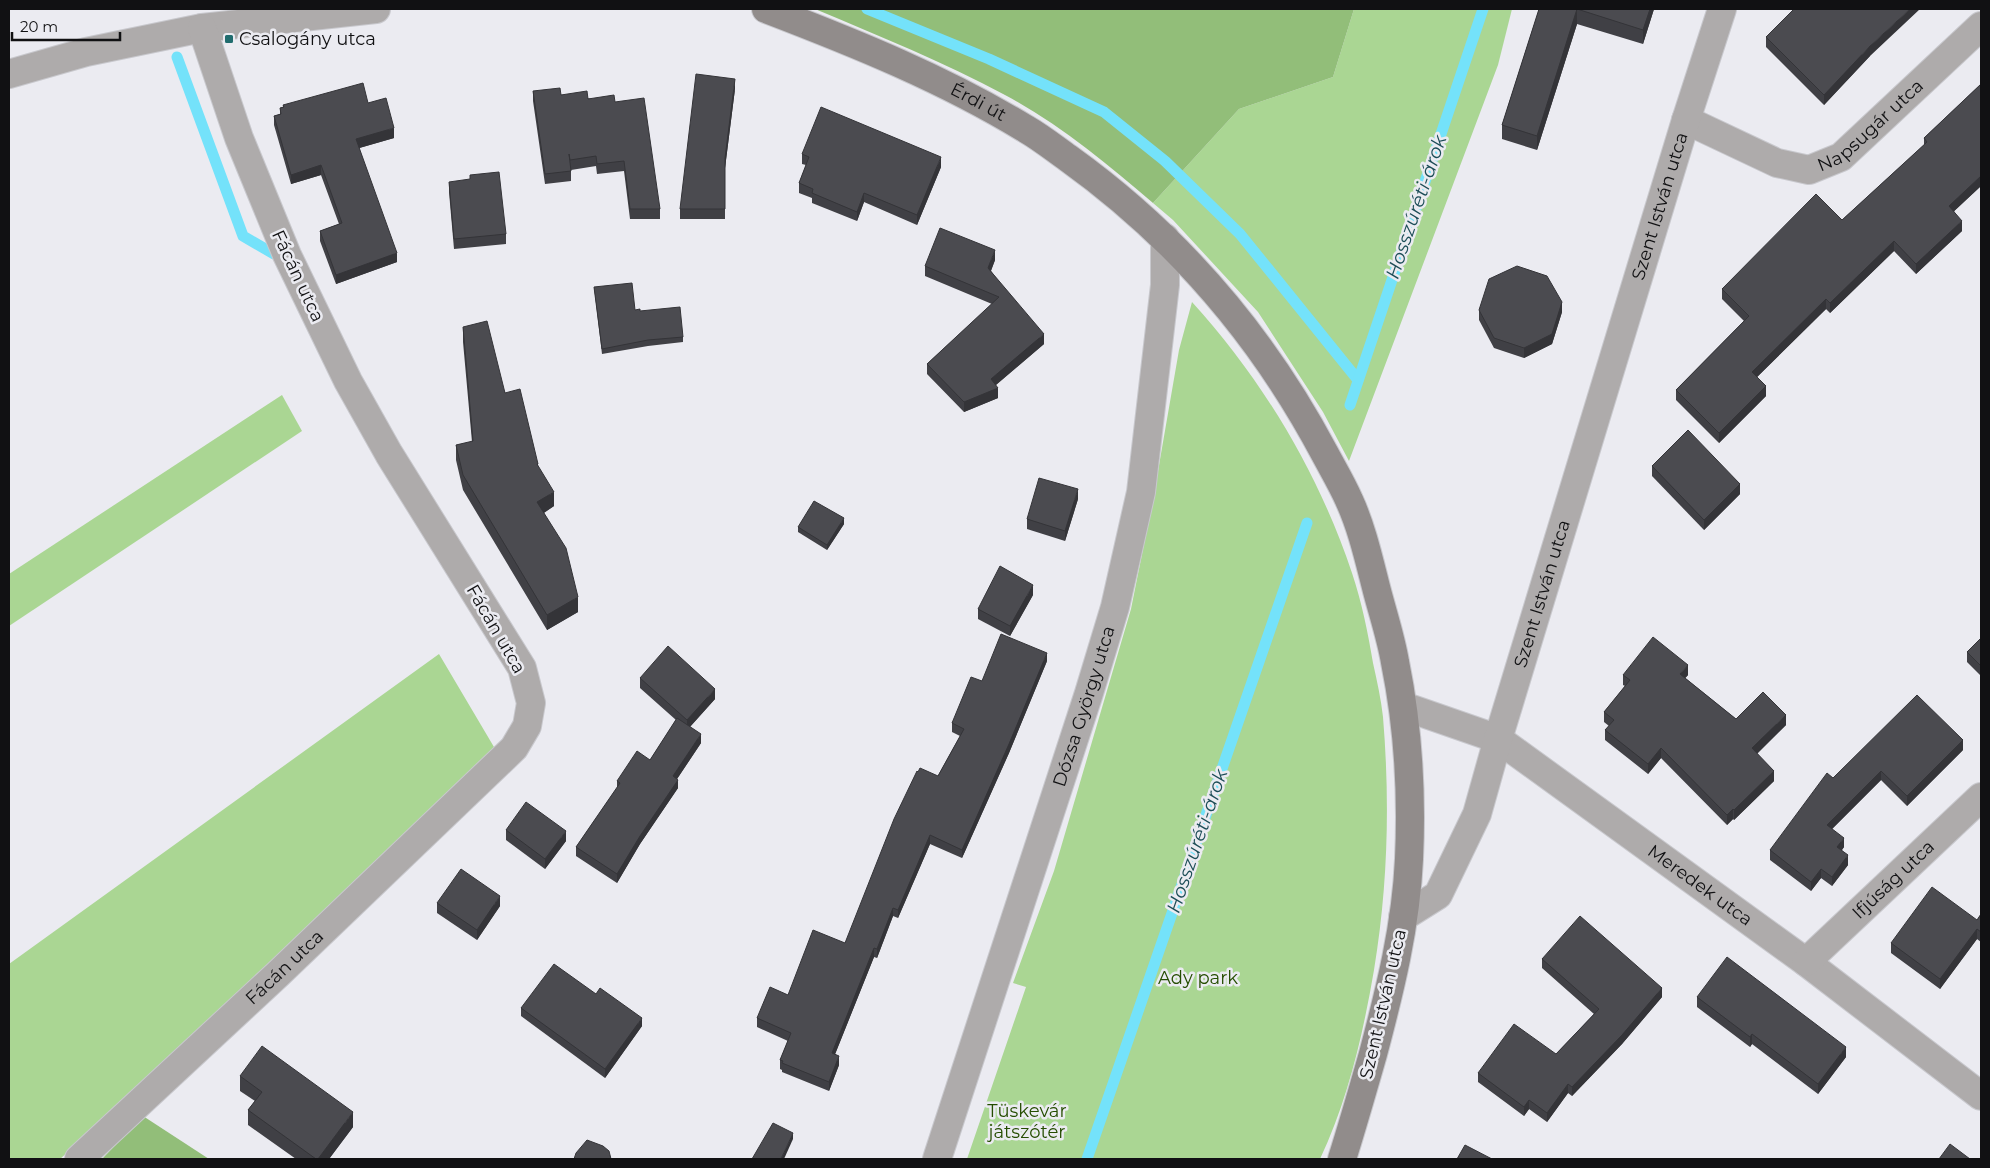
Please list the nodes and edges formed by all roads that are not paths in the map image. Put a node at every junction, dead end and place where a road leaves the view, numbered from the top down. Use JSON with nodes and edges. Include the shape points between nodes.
{"nodes":[{"id":1,"x":376,"y":9,"type":"edge"},
{"id":2,"x":766,"y":9,"type":"edge"},
{"id":3,"x":1722,"y":9,"type":"edge"},
{"id":4,"x":1981,"y":26,"type":"edge"},
{"id":5,"x":202,"y":28,"type":"junction"},
{"id":6,"x":9,"y":74,"type":"edge"},
{"id":7,"x":1686,"y":120,"type":"junction"},
{"id":8,"x":1165,"y":238,"type":"junction"},
{"id":9,"x":1402,"y":706,"type":"junction"},
{"id":10,"x":1498,"y":739,"type":"junction"},
{"id":11,"x":1981,"y":798,"type":"edge"},
{"id":12,"x":1404,"y":917,"type":"junction"},
{"id":13,"x":1806,"y":962,"type":"junction"},
{"id":14,"x":1981,"y":1096,"type":"edge"},
{"id":15,"x":79,"y":1159,"type":"edge"},
{"id":16,"x":938,"y":1159,"type":"edge"},
{"id":17,"x":1342,"y":1159,"type":"edge"}],
"edges":[{"from":1,"to":5,"type":"street"},
{"from":2,"to":8,"type":"main road","name":"Érdi út","via":[[838,36],[936,81],[1028,130],[1100,181]]},
{"from":3,"to":7,"type":"street","name":"Szent István utca"},
{"from":4,"to":7,"type":"street","name":"Napsugár utca","via":[[1841,157],[1809,170],[1777,163]]},
{"from":5,"to":6,"type":"street","via":[[86,52]]},
{"from":5,"to":15,"type":"street","name":"Fácán utca","via":[[246,156],[287,255],[348,381],[389,454],[522,668],[531,703],[527,726],[514,748]]},
{"from":7,"to":10,"type":"street","name":"Szent István utca"},
{"from":8,"to":9,"type":"main road","name":"Érdi út","via":[[1218,294],[1269,360],[1311,428],[1350,501],[1365,544],[1395,659]]},
{"from":8,"to":16,"type":"street","name":"Dózsa György utca","via":[[1165,285],[1141,492],[1115,607]]},
{"from":9,"to":10,"type":"street","name":"Meredek utca"},
{"from":9,"to":12,"type":"main road","name":"Érdi út","via":[[1409,793],[1409,859]]},
{"from":10,"to":12,"type":"street","name":"Szent István utca","via":[[1477,814],[1438,895]]},
{"from":10,"to":13,"type":"street","name":"Meredek utca"},
{"from":11,"to":13,"type":"street","name":"Ifjúság utca"},
{"from":12,"to":17,"type":"main road","name":"Szent István utca","via":[[1390,991]]},
{"from":13,"to":14,"type":"street","name":"Meredek utca"}]}
